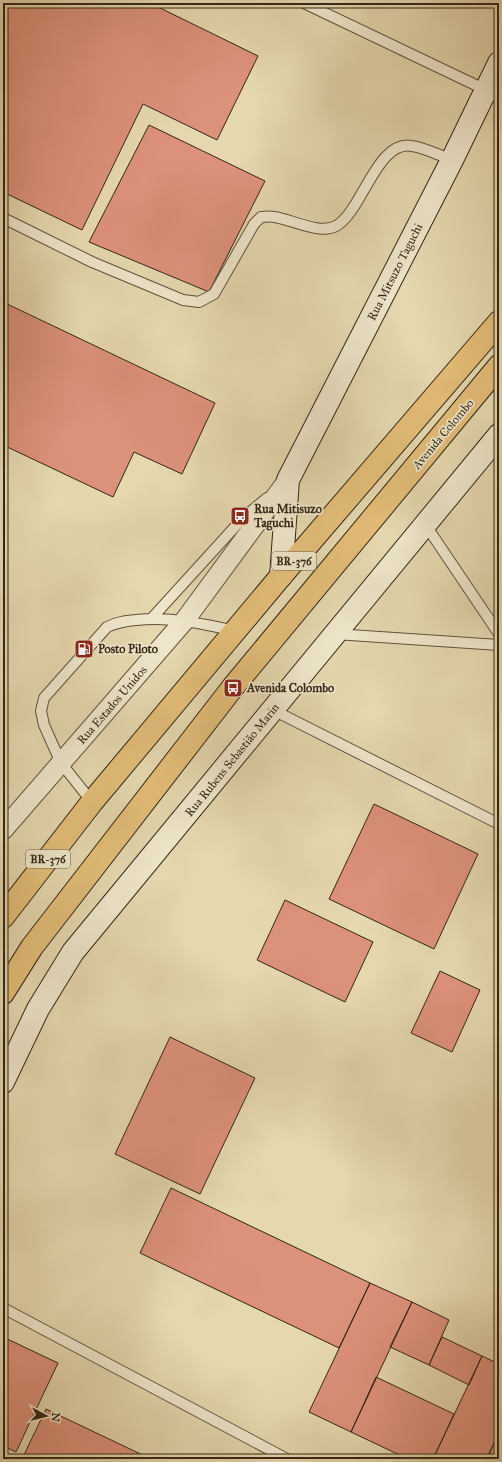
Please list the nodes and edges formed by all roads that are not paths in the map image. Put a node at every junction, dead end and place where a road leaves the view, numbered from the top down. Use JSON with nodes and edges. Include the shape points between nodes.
{"nodes":[{"id":1,"x":304,"y":3,"type":"edge"},
{"id":2,"x":499,"y":63,"type":"edge"},
{"id":3,"x":492,"y":94,"type":"edge"},
{"id":4,"x":452,"y":160,"type":"junction"},
{"id":5,"x":3,"y":218,"type":"edge"},
{"id":6,"x":499,"y":322,"type":"edge"},
{"id":7,"x":499,"y":366,"type":"edge"},
{"id":8,"x":499,"y":434,"type":"edge"},
{"id":9,"x":288,"y":480,"type":"junction"},
{"id":10,"x":425,"y":524,"type":"junction"},
{"id":11,"x":281,"y":576,"type":"junction"},
{"id":12,"x":152,"y":618,"type":"junction"},
{"id":13,"x":185,"y":620,"type":"junction"},
{"id":14,"x":236,"y":631,"type":"junction"},
{"id":15,"x":335,"y":634,"type":"junction"},
{"id":16,"x":499,"y":634,"type":"edge"},
{"id":17,"x":499,"y":645,"type":"edge"},
{"id":18,"x":273,"y":710,"type":"junction"},
{"id":19,"x":61,"y":763,"type":"junction"},
{"id":20,"x":92,"y":802,"type":"junction"},
{"id":21,"x":499,"y":824,"type":"edge"},
{"id":22,"x":3,"y":830,"type":"edge"},
{"id":23,"x":3,"y":917,"type":"edge"},
{"id":24,"x":3,"y":993,"type":"edge"},
{"id":25,"x":3,"y":1082,"type":"edge"},
{"id":26,"x":3,"y":1308,"type":"edge"},
{"id":27,"x":287,"y":1459,"type":"edge"}],
"edges":[{"from":1,"to":3,"type":"lane"},
{"from":2,"to":3,"type":"street","name":"Rua Mitsuzo Taguchi"},
{"from":3,"to":4,"type":"street","name":"Rua Mitsuzo Taguchi"},
{"from":4,"to":5,"type":"lane","via":[[411,145],[396,148],[379,163],[346,218],[335,227],[318,229],[274,217],[261,217],[254,224],[214,294],[199,302],[182,300],[92,262]]},
{"from":4,"to":9,"type":"street","name":"Rua Mitsuzo Taguchi"},
{"from":6,"to":11,"type":"main road","number":"BR-376"},
{"from":7,"to":24,"type":"main road","name":"Avenida Colombo","number":"BR-376","via":[[233,687],[32,947]]},
{"from":8,"to":10,"type":"street","name":"Rua Rubens Sebastião Marin"},
{"from":9,"to":11,"type":"street"},
{"from":9,"to":12,"type":"lane","via":[[243,518]]},
{"from":9,"to":13,"type":"street","name":"Rua Estados Unidos"},
{"from":10,"to":15,"type":"street","name":"Rua Rubens Sebastião Marin"},
{"from":10,"to":16,"type":"lane"},
{"from":11,"to":14,"type":"main road","number":"BR-376"},
{"from":12,"to":13,"type":"lane"},
{"from":12,"to":19,"type":"lane","via":[[116,622],[107,628],[44,698],[41,711],[44,725]]},
{"from":13,"to":14,"type":"lane"},
{"from":13,"to":19,"type":"street","name":"Rua Estados Unidos"},
{"from":14,"to":20,"type":"main road","number":"BR-376"},
{"from":15,"to":17,"type":"lane"},
{"from":15,"to":18,"type":"street","name":"Rua Rubens Sebastião Marin"},
{"from":18,"to":21,"type":"lane"},
{"from":18,"to":25,"type":"street","name":"Rua Rubens Sebastião Marin","via":[[73,952],[38,1009]]},
{"from":19,"to":20,"type":"lane"},
{"from":19,"to":22,"type":"street","name":"Rua Estados Unidos"},
{"from":20,"to":23,"type":"main road","number":"BR-376"},
{"from":26,"to":27,"type":"lane"}]}
